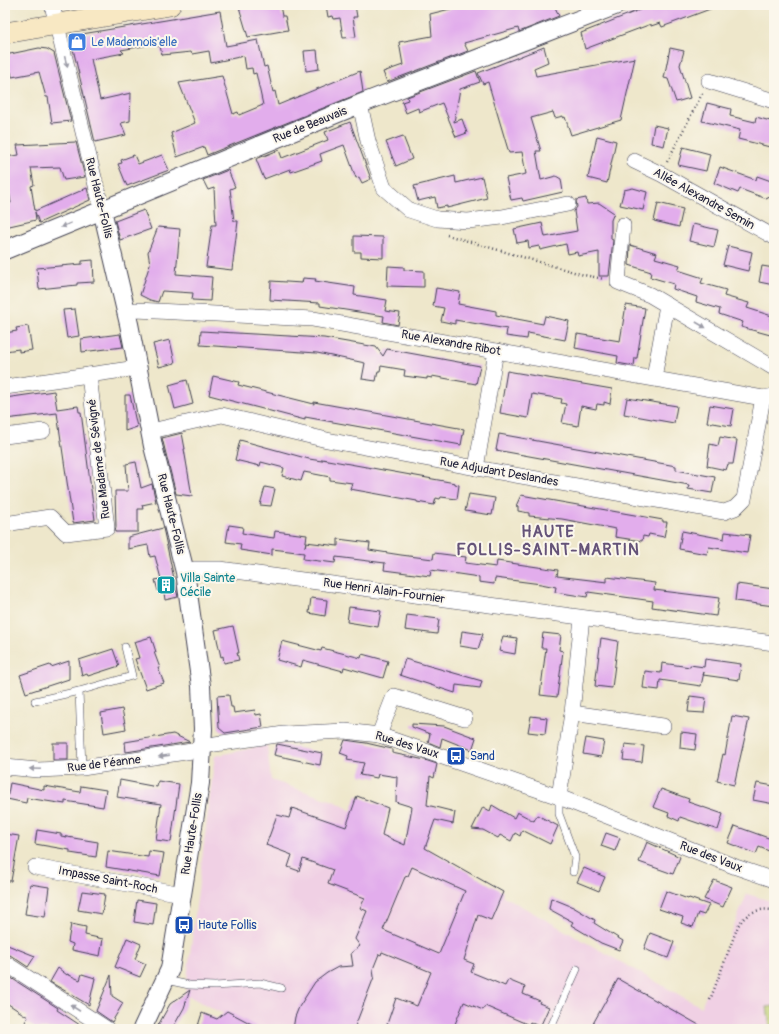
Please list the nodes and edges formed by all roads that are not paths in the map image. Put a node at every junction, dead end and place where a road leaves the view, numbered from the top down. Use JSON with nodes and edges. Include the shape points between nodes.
{"nodes":[{"id":1,"x":170,"y":5,"type":"edge"},
{"id":2,"x":616,"y":5,"type":"edge"},
{"id":3,"x":54,"y":14,"type":"edge"},
{"id":4,"x":5,"y":33,"type":"edge"},
{"id":5,"x":709,"y":81,"type":"road end"},
{"id":6,"x":774,"y":101,"type":"edge"},
{"id":7,"x":360,"y":104,"type":"junction"},
{"id":8,"x":634,"y":161,"type":"dead end"},
{"id":9,"x":568,"y":204,"type":"dead end"},
{"id":10,"x":102,"y":210,"type":"junction"},
{"id":11,"x":623,"y":225,"type":"dead end"},
{"id":12,"x":774,"y":237,"type":"edge"},
{"id":13,"x":5,"y":250,"type":"edge"},
{"id":14,"x":667,"y":305,"type":"junction"},
{"id":15,"x":126,"y":311,"type":"junction"},
{"id":16,"x":496,"y":351,"type":"junction"},
{"id":17,"x":137,"y":368,"type":"junction"},
{"id":18,"x":774,"y":368,"type":"edge"},
{"id":19,"x":89,"y":375,"type":"junction"},
{"id":20,"x":654,"y":378,"type":"junction"},
{"id":21,"x":5,"y":387,"type":"edge"},
{"id":22,"x":768,"y":397,"type":"edge"},
{"id":23,"x":43,"y":431,"type":"dead end"},
{"id":24,"x":151,"y":431,"type":"junction"},
{"id":25,"x":5,"y":436,"type":"edge"},
{"id":26,"x":476,"y":468,"type":"junction"},
{"id":27,"x":5,"y":524,"type":"edge"},
{"id":28,"x":185,"y":572,"type":"junction"},
{"id":29,"x":582,"y":618,"type":"junction"},
{"id":30,"x":774,"y":643,"type":"edge"},
{"id":31,"x":125,"y":647,"type":"dead end"},
{"id":32,"x":79,"y":692,"type":"junction"},
{"id":33,"x":35,"y":701,"type":"dead end"},
{"id":34,"x":572,"y":714,"type":"junction"},
{"id":35,"x":465,"y":718,"type":"dead end"},
{"id":36,"x":663,"y":726,"type":"dead end"},
{"id":37,"x":379,"y":735,"type":"junction"},
{"id":38,"x":202,"y":747,"type":"junction"},
{"id":39,"x":5,"y":766,"type":"edge"},
{"id":40,"x":82,"y":768,"type":"junction"},
{"id":41,"x":559,"y":797,"type":"junction"},
{"id":42,"x":35,"y":866,"type":"dead end"},
{"id":43,"x":573,"y":872,"type":"dead end"},
{"id":44,"x":774,"y":880,"type":"edge"},
{"id":45,"x":182,"y":894,"type":"junction"},
{"id":46,"x":5,"y":963,"type":"edge"},
{"id":47,"x":577,"y":969,"type":"dead end"},
{"id":48,"x":166,"y":980,"type":"junction"},
{"id":49,"x":281,"y":988,"type":"dead end"},
{"id":50,"x":107,"y":1029,"type":"edge"},
{"id":51,"x":142,"y":1029,"type":"edge"},
{"id":52,"x":550,"y":1029,"type":"edge"}],
"edges":[{"from":1,"to":3,"type":"main road"},
{"from":2,"to":7,"type":"street","name":"Rue de Beauvais"},
{"from":3,"to":4,"type":"main road"},
{"from":3,"to":10,"type":"street","name":"Rue Haute-Follis","one_way":true},
{"from":5,"to":6,"type":"street"},
{"from":7,"to":9,"type":"street","via":[[368,141],[384,188],[408,210],[437,219],[468,221]]},
{"from":7,"to":10,"type":"street","name":"Rue de Beauvais"},
{"from":8,"to":12,"type":"street","name":"Allée Alexandre Semin"},
{"from":10,"to":13,"type":"street","name":"Rue de Beauvais","one_way":true},
{"from":10,"to":15,"type":"street","name":"Rue Haute-Follis"},
{"from":11,"to":14,"type":"street","via":[[618,282]]},
{"from":14,"to":18,"type":"street","one_way":true},
{"from":14,"to":20,"type":"street"},
{"from":15,"to":16,"type":"street","name":"Rue Alexandre Ribot","via":[[313,319]]},
{"from":15,"to":17,"type":"street","name":"Rue Haute-Follis"},
{"from":16,"to":20,"type":"street","name":"Rue Alexandre Ribot"},
{"from":16,"to":26,"type":"street"},
{"from":17,"to":19,"type":"street"},
{"from":17,"to":24,"type":"street","name":"Rue Haute-Follis"},
{"from":19,"to":21,"type":"street"},
{"from":19,"to":27,"type":"street","name":"Rue Madame de Sévigné","via":[[108,528],[66,533],[50,517]]},
{"from":20,"to":22,"type":"street","name":"Rue Alexandre Ribot"},
{"from":22,"to":26,"type":"street","name":"Rue Adjudant Deslandes","via":[[744,499],[735,508],[724,512]]},
{"from":23,"to":25,"type":"street"},
{"from":24,"to":26,"type":"street","name":"Rue Adjudant Deslandes","via":[[222,415],[327,440]]},
{"from":24,"to":28,"type":"street","name":"Rue Haute-Follis"},
{"from":28,"to":29,"type":"street","name":"Rue Henri Alain-Fournier","via":[[194,569],[220,569]]},
{"from":28,"to":38,"type":"street","name":"Rue Haute-Follis","via":[[202,686]]},
{"from":29,"to":30,"type":"street","name":"Rue Henri Alain-Fournier"},
{"from":29,"to":34,"type":"street"},
{"from":31,"to":32,"type":"lane","via":[[132,676]]},
{"from":32,"to":33,"type":"lane"},
{"from":32,"to":40,"type":"lane"},
{"from":34,"to":36,"type":"street"},
{"from":34,"to":41,"type":"street"},
{"from":35,"to":37,"type":"street","name":"Rue des Vaux","via":[[394,696]]},
{"from":37,"to":38,"type":"street","name":"Rue des Vaux","via":[[345,731],[284,734]]},
{"from":37,"to":41,"type":"street","name":"Rue des Vaux"},
{"from":38,"to":40,"type":"street","name":"Rue de Péanne","one_way":true,"via":[[192,752]]},
{"from":38,"to":45,"type":"street","name":"Rue Haute-Follis","via":[[200,783]]},
{"from":40,"to":39,"type":"street","name":"Rue de Péanne","one_way":true,"via":[[38,770]]},
{"from":41,"to":43,"type":"lane","via":[[559,814],[575,857]]},
{"from":41,"to":44,"type":"street","name":"Rue des Vaux"},
{"from":42,"to":45,"type":"street","name":"Impasse Saint-Roch"},
{"from":45,"to":48,"type":"street","name":"Rue Haute-Follis"},
{"from":50,"to":46,"type":"street","one_way":true},
{"from":47,"to":52,"type":"lane"},
{"from":48,"to":49,"type":"lane","via":[[208,986],[260,983]]},
{"from":48,"to":51,"type":"street","name":"Rue Haute-Follis"}]}
